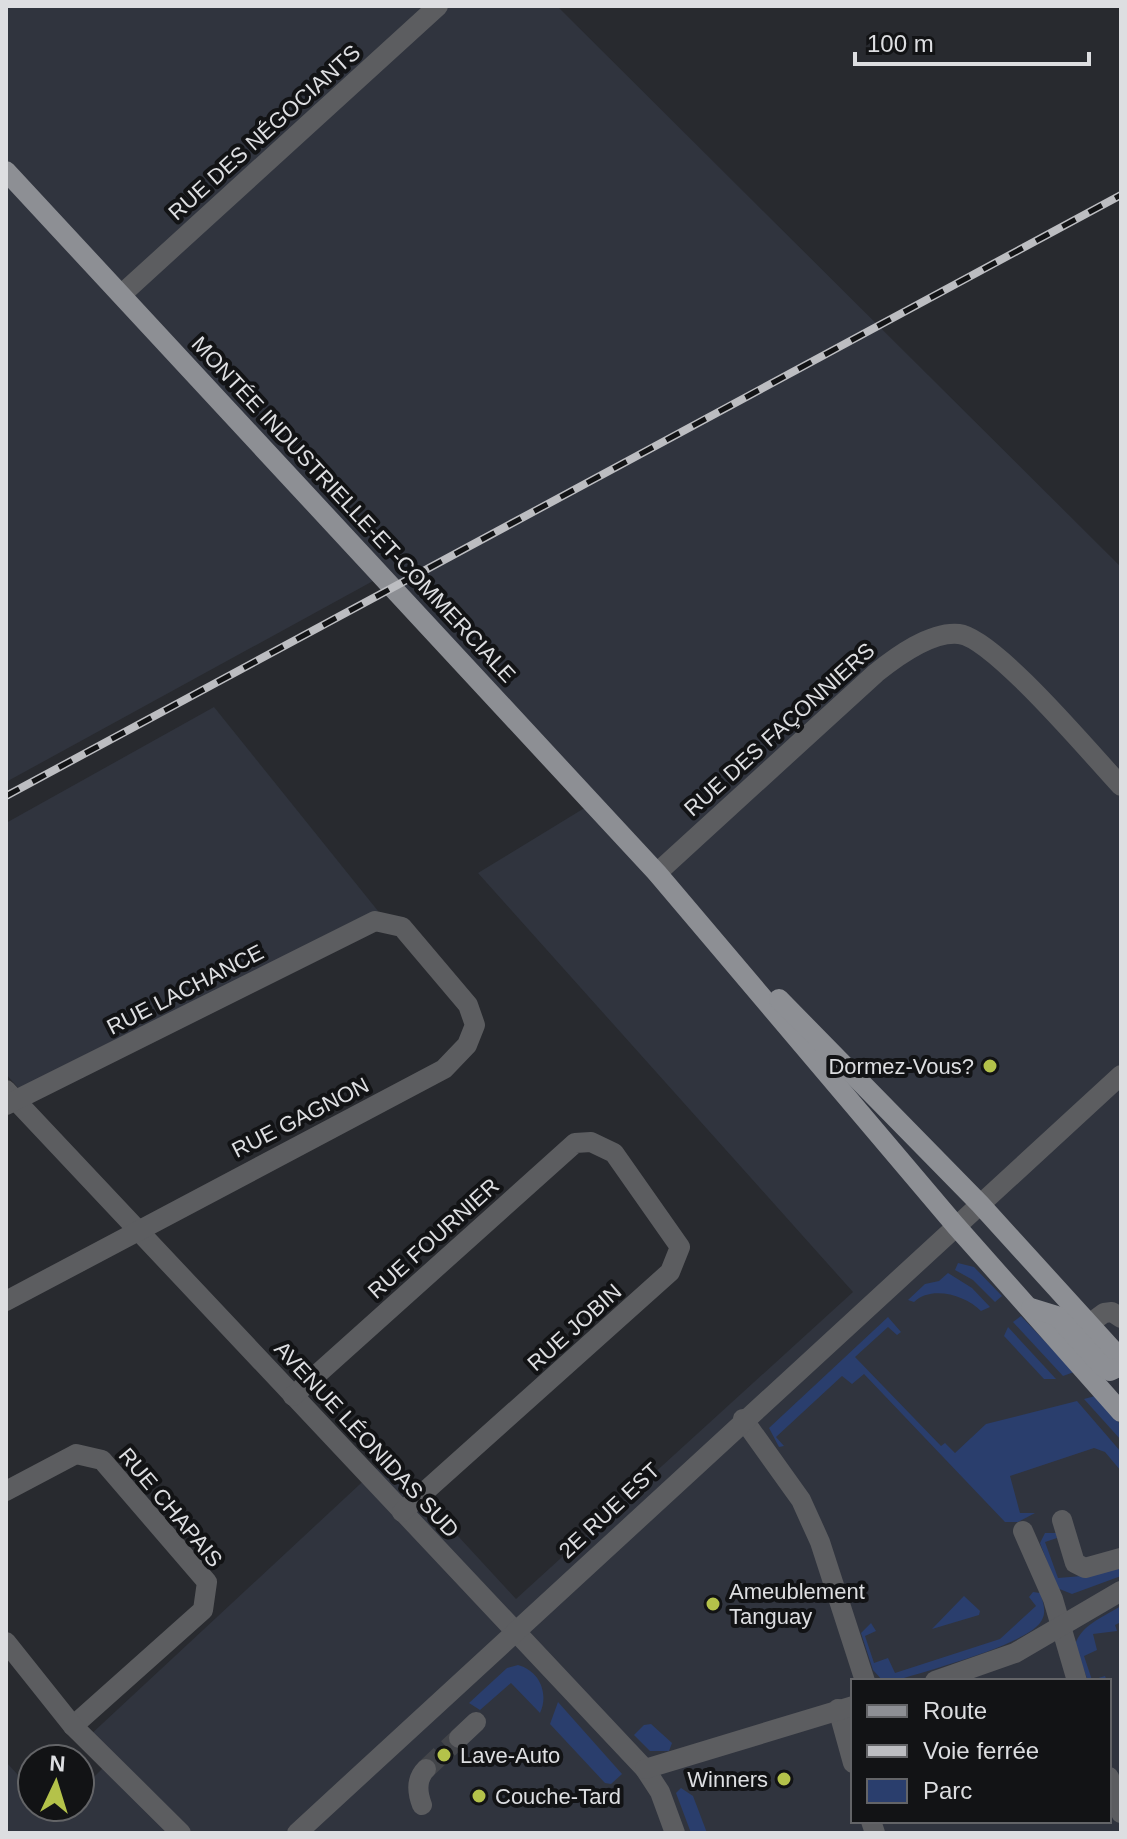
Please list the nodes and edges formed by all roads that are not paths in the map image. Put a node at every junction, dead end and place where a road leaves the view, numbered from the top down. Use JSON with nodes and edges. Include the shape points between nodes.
{"nodes":[{"id":1,"x":438,"y":6,"type":"edge"},
{"id":2,"x":6,"y":171,"type":"edge"},
{"id":3,"x":122,"y":294,"type":"junction"},
{"id":4,"x":1121,"y":786,"type":"edge"},
{"id":5,"x":661,"y":878,"type":"junction"},
{"id":6,"x":386,"y":921,"type":"joint"},
{"id":7,"x":1121,"y":1075,"type":"edge"},
{"id":8,"x":9,"y":1099,"type":"edge"},
{"id":9,"x":614,"y":1153,"type":"joint"},
{"id":10,"x":980,"y":1204,"type":"junction"},
{"id":11,"x":956,"y":1226,"type":"junction"},
{"id":12,"x":137,"y":1229,"type":"junction"},
{"id":13,"x":6,"y":1301,"type":"edge"},
{"id":14,"x":1027,"y":1307,"type":"junction"},
{"id":15,"x":1121,"y":1318,"type":"edge"},
{"id":16,"x":1089,"y":1324,"type":"junction"},
{"id":17,"x":1121,"y":1359,"type":"edge"},
{"id":18,"x":1121,"y":1366,"type":"edge"},
{"id":19,"x":293,"y":1396,"type":"junction"},
{"id":20,"x":1121,"y":1412,"type":"edge"},
{"id":21,"x":743,"y":1419,"type":"junction"},
{"id":22,"x":6,"y":1491,"type":"edge"},
{"id":23,"x":402,"y":1512,"type":"junction"},
{"id":24,"x":1062,"y":1520,"type":"dead end"},
{"id":25,"x":1023,"y":1531,"type":"dead end"},
{"id":26,"x":1121,"y":1558,"type":"edge"},
{"id":27,"x":1121,"y":1591,"type":"edge"},
{"id":28,"x":1061,"y":1625,"type":"junction"},
{"id":29,"x":517,"y":1630,"type":"junction"},
{"id":30,"x":6,"y":1642,"type":"edge"},
{"id":31,"x":864,"y":1679,"type":"edge"},
{"id":32,"x":941,"y":1679,"type":"edge"},
{"id":33,"x":1076,"y":1679,"type":"edge"},
{"id":34,"x":846,"y":1707,"type":"edge"},
{"id":35,"x":476,"y":1722,"type":"dead end"},
{"id":36,"x":73,"y":1726,"type":"junction"},
{"id":37,"x":459,"y":1738,"type":"tunnel mouth"},
{"id":38,"x":851,"y":1747,"type":"edge"},
{"id":39,"x":426,"y":1769,"type":"tunnel mouth"},
{"id":40,"x":645,"y":1769,"type":"junction"},
{"id":41,"x":1111,"y":1783,"type":"edge"},
{"id":42,"x":422,"y":1805,"type":"dead end"},
{"id":43,"x":1121,"y":1813,"type":"edge"},
{"id":44,"x":181,"y":1833,"type":"edge"},
{"id":45,"x":297,"y":1833,"type":"edge"},
{"id":46,"x":675,"y":1833,"type":"edge"}],
"edges":[{"from":1,"to":3,"type":"street","name":"RUE DES NÉGOCIANTS"},
{"from":2,"to":3,"type":"main road","name":"MONTÉE INDUSTRIELLE-ET-COMMERCIALE"},
{"from":3,"to":5,"type":"main road","name":"MONTÉE INDUSTRIELLE-ET-COMMERCIALE"},
{"from":4,"to":5,"type":"street","name":"RUE DES FAÇONNIERS","via":[[990,648],[958,634],[908,647],[876,673]]},
{"from":5,"to":10,"type":"main road","name":"MONTÉE INDUSTRIELLE-ET-COMMERCIALE"},
{"from":5,"to":11,"type":"main road","name":"MONTÉE INDUSTRIELLE-ET-COMMERCIALE"},
{"from":6,"to":8,"type":"street","name":"RUE LACHANCE","via":[[375,921]]},
{"from":6,"to":12,"type":"street","name":"RUE GAGNON","via":[[402,927],[468,1005],[475,1025],[467,1045],[444,1069]]},
{"from":7,"to":10,"type":"street"},
{"from":8,"to":12,"type":"street","name":"AVENUE LÉONIDAS SUD"},
{"from":9,"to":19,"type":"street","name":"RUE FOURNIER","via":[[591,1142],[575,1143]]},
{"from":9,"to":23,"type":"street","name":"RUE JOBIN","via":[[680,1247],[670,1272]]},
{"from":10,"to":11,"type":"street","name":"2E RUE EST"},
{"from":10,"to":16,"type":"main road","name":"MONTÉE INDUSTRIELLE-ET-COMMERCIALE"},
{"from":11,"to":14,"type":"main road","name":"MONTÉE INDUSTRIELLE-ET-COMMERCIALE"},
{"from":11,"to":21,"type":"street","name":"2E RUE EST"},
{"from":12,"to":13,"type":"street","name":"RUE GAGNON"},
{"from":12,"to":19,"type":"street","name":"AVENUE LÉONIDAS SUD"},
{"from":14,"to":18,"type":"main road","via":[[1057,1316],[1102,1366],[1110,1371]]},
{"from":14,"to":20,"type":"main road","name":"MONTÉE INDUSTRIELLE-ET-COMMERCIALE"},
{"from":15,"to":16,"type":"street","via":[[1104,1313]]},
{"from":16,"to":17,"type":"main road","name":"MONTÉE INDUSTRIELLE-ET-COMMERCIALE"},
{"from":19,"to":23,"type":"street","name":"AVENUE LÉONIDAS SUD"},
{"from":21,"to":29,"type":"street","name":"2E RUE EST"},
{"from":21,"to":31,"type":"street","via":[[801,1500]]},
{"from":22,"to":36,"type":"street","name":"RUE CHAPAIS","via":[[76,1454],[102,1460],[207,1582],[203,1610]]},
{"from":23,"to":29,"type":"street","name":"AVENUE LÉONIDAS SUD"},
{"from":24,"to":26,"type":"street","via":[[1075,1563],[1085,1568]]},
{"from":25,"to":28,"type":"street"},
{"from":27,"to":28,"type":"street"},
{"from":28,"to":32,"type":"street","via":[[1015,1653]]},
{"from":28,"to":33,"type":"street"},
{"from":29,"to":40,"type":"street","name":"AVENUE LÉONIDAS SUD"},
{"from":29,"to":45,"type":"street","name":"2E RUE EST"},
{"from":30,"to":36,"type":"street"},
{"from":34,"to":38,"type":"street"},
{"from":34,"to":40,"type":"street"},
{"from":35,"to":37,"type":"street"},
{"from":36,"to":44,"type":"street"},
{"from":39,"to":42,"type":"street","via":[[417,1791]]},
{"from":40,"to":46,"type":"street","name":"AVENUE LÉONIDAS SUD"},
{"from":41,"to":43,"type":"street"}]}
